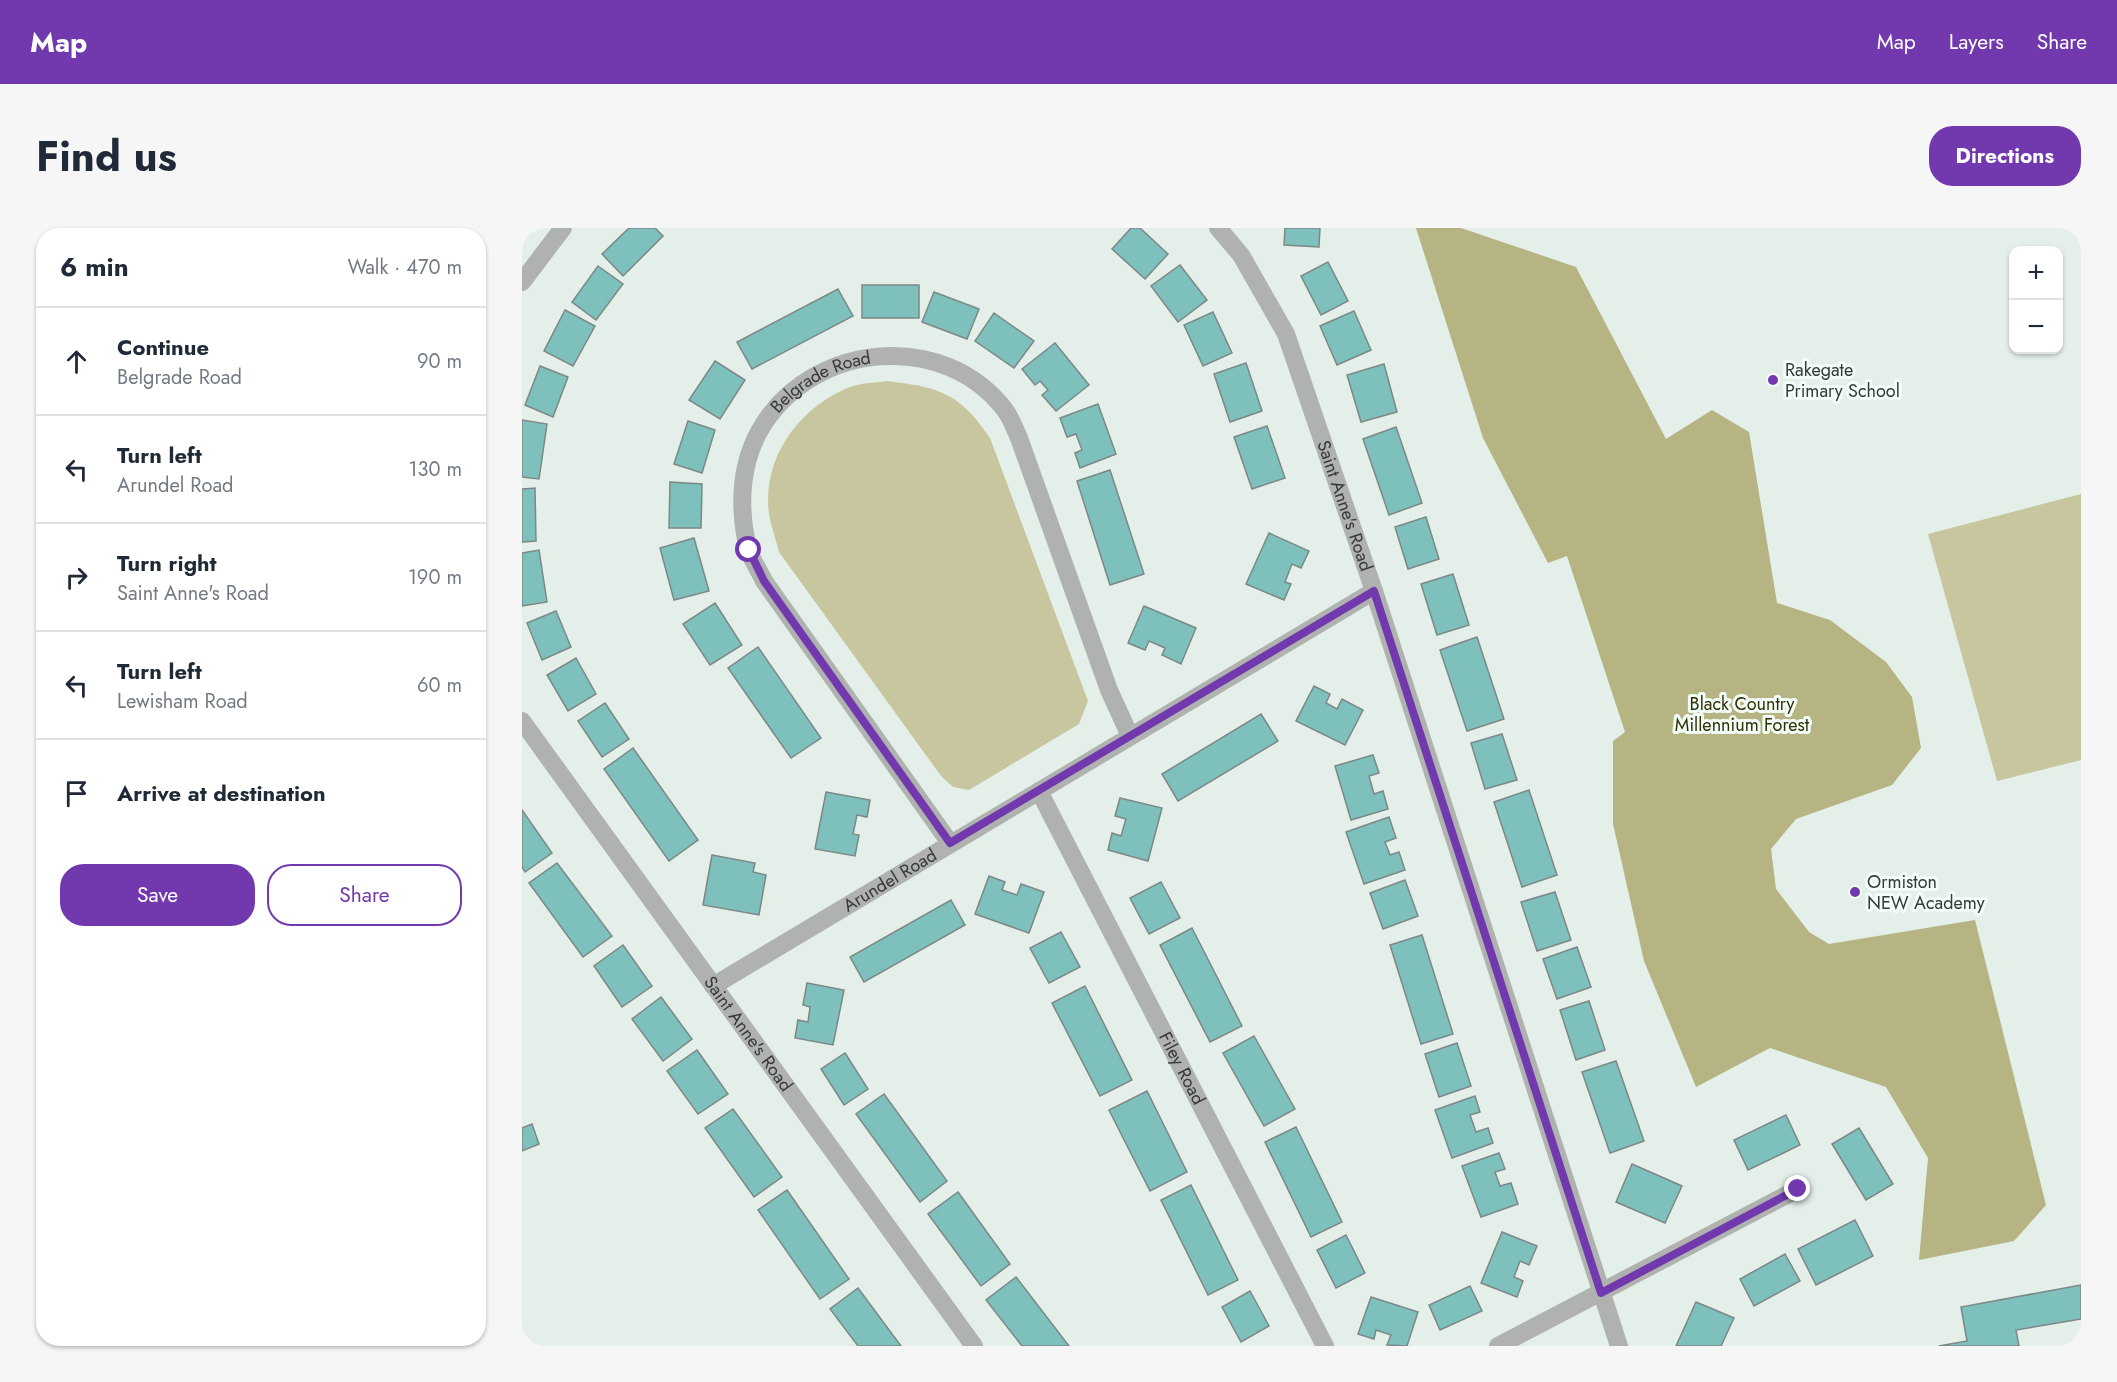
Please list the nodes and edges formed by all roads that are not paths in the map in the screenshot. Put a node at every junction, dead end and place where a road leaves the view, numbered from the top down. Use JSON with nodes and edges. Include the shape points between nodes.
{"nodes":[{"id":1,"x":562,"y":228,"type":"edge"},
{"id":2,"x":1218,"y":228,"type":"edge"},
{"id":3,"x":522,"y":282,"type":"edge"},
{"id":4,"x":1374,"y":591,"type":"junction"},
{"id":5,"x":522,"y":721,"type":"edge"},
{"id":6,"x":1130,"y":736,"type":"junction"},
{"id":7,"x":1039,"y":791,"type":"junction"},
{"id":8,"x":950,"y":843,"type":"junction"},
{"id":9,"x":713,"y":986,"type":"junction"},
{"id":10,"x":1798,"y":1189,"type":"dead end"},
{"id":11,"x":1601,"y":1293,"type":"junction"},
{"id":12,"x":974,"y":1346,"type":"edge"},
{"id":13,"x":1325,"y":1346,"type":"edge"},
{"id":14,"x":1498,"y":1346,"type":"edge"},
{"id":15,"x":1620,"y":1346,"type":"edge"}],
"edges":[{"from":1,"to":3,"type":"street"},
{"from":2,"to":4,"type":"street","name":"Saint Anne's Road","via":[[1241,255],[1286,334]]},
{"from":4,"to":6,"type":"street","name":"Arundel Road"},
{"from":4,"to":11,"type":"street","name":"Saint Anne's Road"},
{"from":5,"to":9,"type":"street","name":"Saint Anne's Road"},
{"from":6,"to":7,"type":"street","name":"Arundel Road"},
{"from":6,"to":8,"type":"street","name":"Belgrade Road","via":[[1108,690],[1019,438],[1006,411],[991,393],[970,376],[914,356],[853,360],[819,373],[787,396],[763,425],[748,457],[742,486],[749,550],[764,581]]},
{"from":7,"to":8,"type":"street","name":"Arundel Road"},
{"from":7,"to":13,"type":"street","name":"Filey Road"},
{"from":8,"to":9,"type":"street","name":"Arundel Road"},
{"from":9,"to":12,"type":"street","name":"Saint Anne's Road"},
{"from":10,"to":11,"type":"street"},
{"from":11,"to":14,"type":"street"},
{"from":11,"to":15,"type":"street","name":"Saint Anne's Road"}]}
